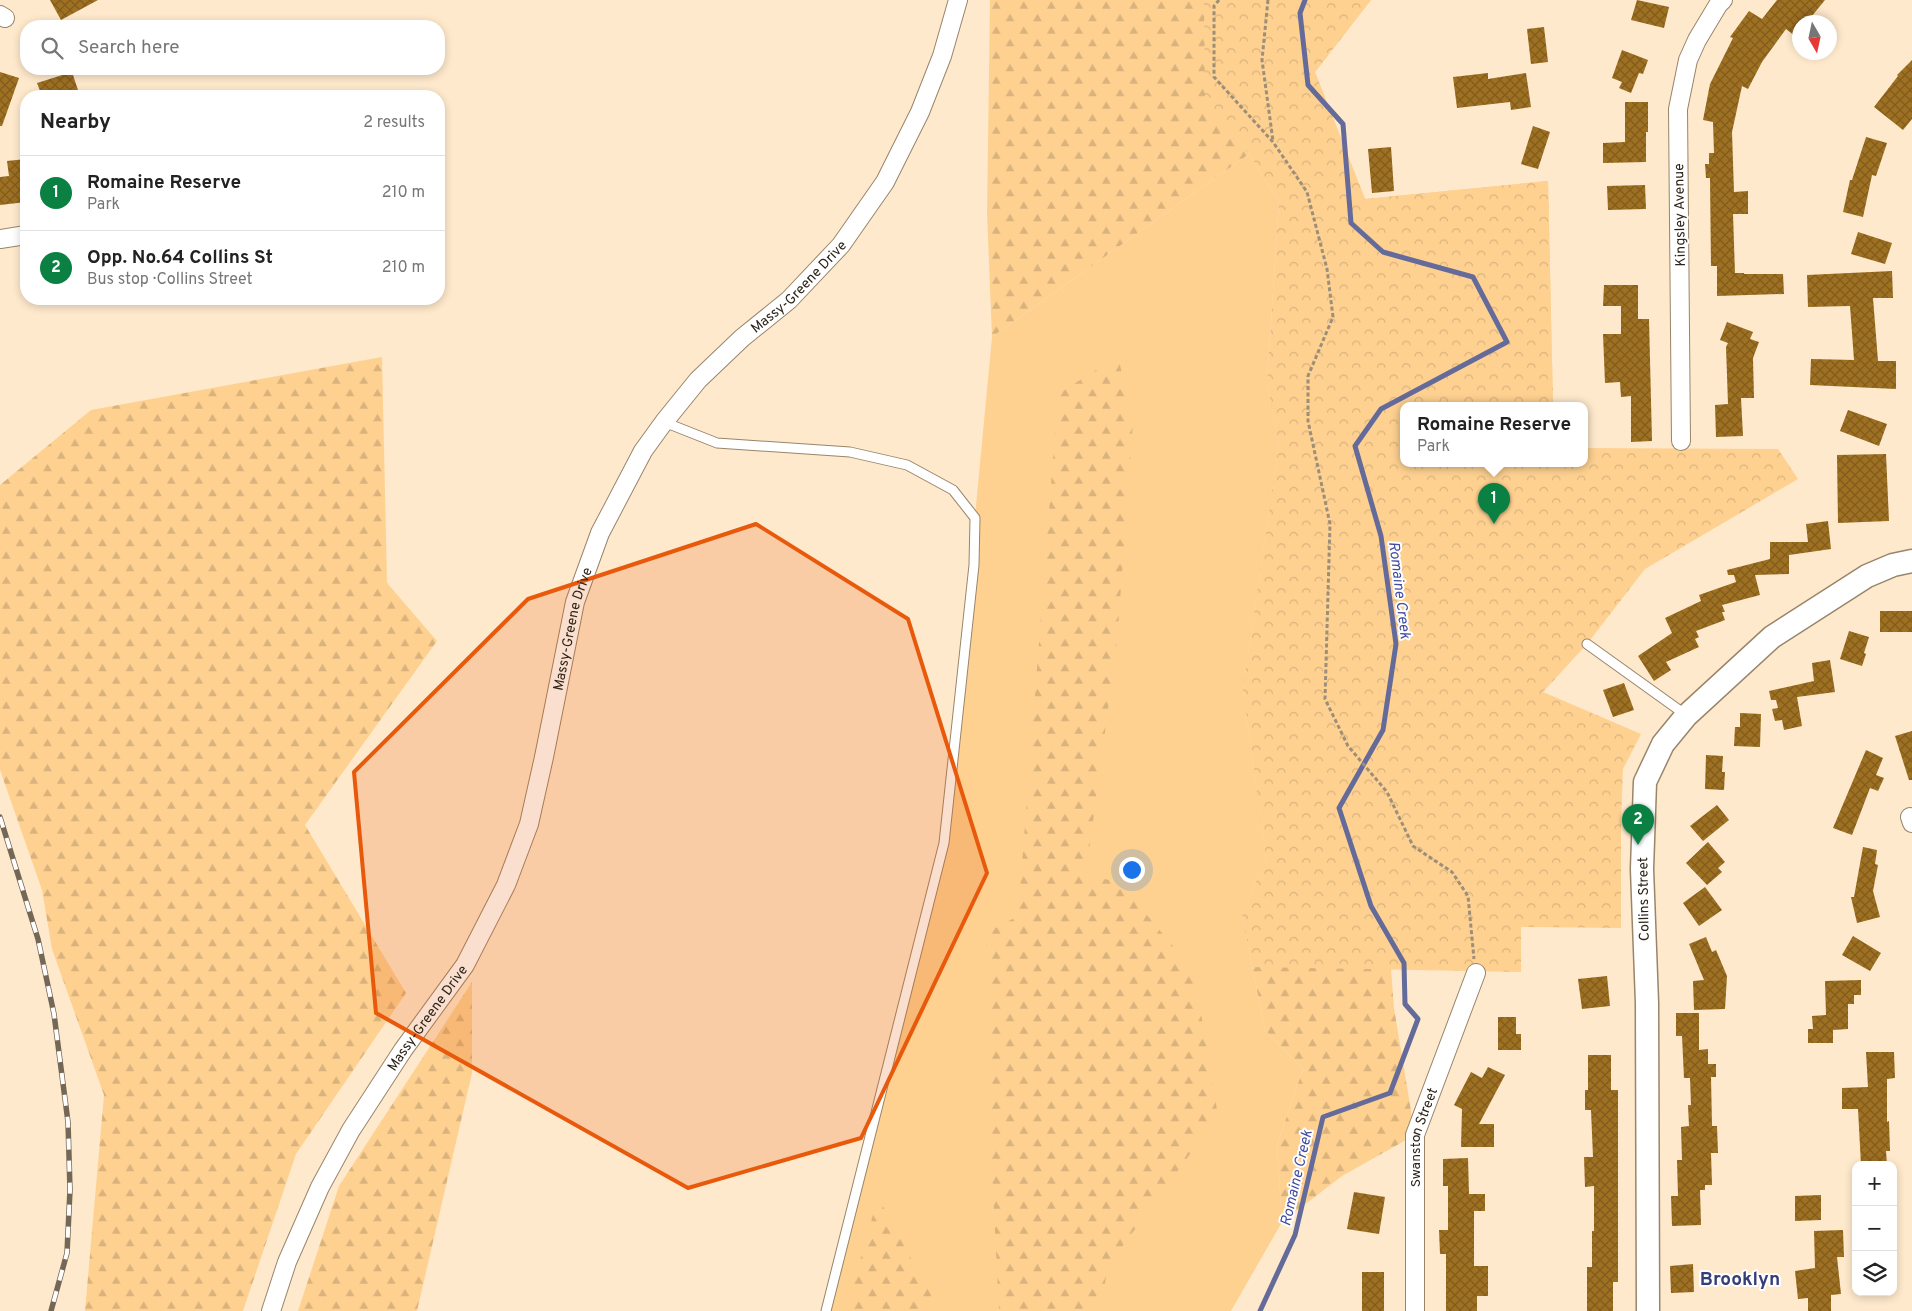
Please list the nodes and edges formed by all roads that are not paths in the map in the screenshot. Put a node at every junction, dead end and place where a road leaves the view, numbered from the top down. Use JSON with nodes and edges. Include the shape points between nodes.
{"nodes":[{"id":1,"x":958,"y":0,"type":"edge"},
{"id":2,"x":1723,"y":0,"type":"edge"},
{"id":3,"x":20,"y":235,"type":"edge"},
{"id":4,"x":0,"y":239,"type":"edge"},
{"id":5,"x":664,"y":422,"type":"junction"},
{"id":6,"x":1681,"y":441,"type":"dead end"},
{"id":7,"x":1912,"y":561,"type":"edge"},
{"id":8,"x":1587,"y":644,"type":"dead end"},
{"id":9,"x":1686,"y":716,"type":"junction"},
{"id":10,"x":1476,"y":972,"type":"road end"},
{"id":11,"x":271,"y":1311,"type":"edge"},
{"id":12,"x":824,"y":1311,"type":"edge"},
{"id":13,"x":1415,"y":1311,"type":"edge"},
{"id":14,"x":1648,"y":1311,"type":"edge"}],
"edges":[{"from":1,"to":5,"type":"street","name":"Massy-Greene Drive","via":[[942,56],[920,112],[885,182],[841,245],[789,300],[698,380]]},
{"from":2,"to":6,"type":"street","name":"Kingsley Avenue","via":[[1688,60],[1678,109]]},
{"from":3,"to":4,"type":"street"},
{"from":5,"to":11,"type":"street","name":"Massy-Greene Drive","via":[[643,451],[600,533],[575,602],[529,824],[506,885],[465,965],[408,1042],[351,1130],[320,1188],[287,1262]]},
{"from":5,"to":12,"type":"lane","via":[[717,443],[850,452],[907,466],[953,490],[975,518],[974,565],[944,843]]},
{"from":7,"to":9,"type":"street","name":"Collins Street","via":[[1867,576],[1772,637]]},
{"from":8,"to":9,"type":"lane"},
{"from":9,"to":14,"type":"street","name":"Collins Street","via":[[1663,744],[1645,782],[1642,869],[1647,1003]]},
{"from":10,"to":13,"type":"street","name":"Swanston Street","via":[[1415,1135]]}]}
